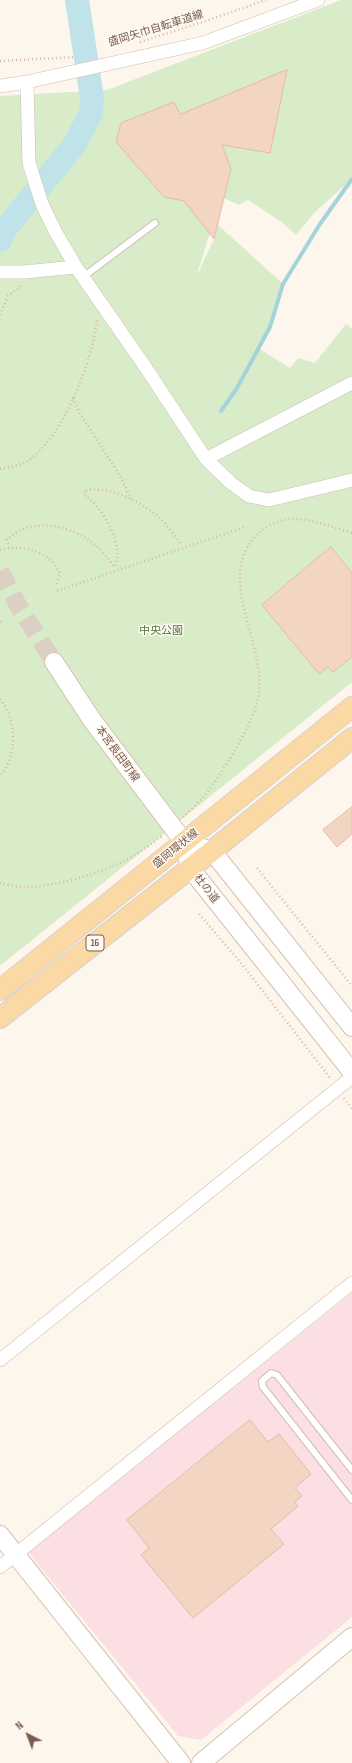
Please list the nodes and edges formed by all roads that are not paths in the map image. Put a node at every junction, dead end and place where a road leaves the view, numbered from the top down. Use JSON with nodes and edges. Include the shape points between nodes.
{"nodes":[{"id":1,"x":318,"y":0,"type":"edge"},
{"id":2,"x":27,"y":82,"type":"junction"},
{"id":3,"x":0,"y":86,"type":"edge"},
{"id":4,"x":155,"y":223,"type":"dead end"},
{"id":5,"x":0,"y":272,"type":"edge"},
{"id":6,"x":79,"y":272,"type":"junction"},
{"id":7,"x":352,"y":383,"type":"edge"},
{"id":8,"x":206,"y":459,"type":"junction"},
{"id":9,"x":352,"y":480,"type":"edge"},
{"id":10,"x":54,"y":662,"type":"tunnel mouth"},
{"id":11,"x":352,"y":707,"type":"edge"},
{"id":12,"x":352,"y":738,"type":"edge"},
{"id":13,"x":178,"y":835,"type":"junction"},
{"id":14,"x":212,"y":851,"type":"junction"},
{"id":15,"x":190,"y":868,"type":"junction"},
{"id":16,"x":0,"y":990,"type":"edge"},
{"id":17,"x":0,"y":1018,"type":"edge"},
{"id":18,"x":352,"y":1027,"type":"edge"},
{"id":19,"x":352,"y":1072,"type":"edge"},
{"id":20,"x":352,"y":1076,"type":"edge"},
{"id":21,"x":352,"y":1283,"type":"edge"},
{"id":22,"x":0,"y":1360,"type":"edge"},
{"id":23,"x":352,"y":1470,"type":"edge"},
{"id":24,"x":352,"y":1500,"type":"edge"},
{"id":25,"x":0,"y":1535,"type":"edge"},
{"id":26,"x":16,"y":1554,"type":"junction"},
{"id":27,"x":0,"y":1567,"type":"edge"},
{"id":28,"x":352,"y":1638,"type":"edge"},
{"id":29,"x":181,"y":1763,"type":"edge"},
{"id":30,"x":202,"y":1763,"type":"edge"}],
"edges":[{"from":1,"to":2,"type":"street","via":[[203,42]]},
{"from":2,"to":3,"type":"street"},
{"from":2,"to":6,"type":"street","via":[[29,163],[42,204]]},
{"from":4,"to":6,"type":"lane"},
{"from":5,"to":6,"type":"street"},
{"from":6,"to":8,"type":"street"},
{"from":7,"to":8,"type":"street"},
{"from":8,"to":9,"type":"street","via":[[249,496],[269,500]]},
{"from":10,"to":13,"type":"main road","name":"本宮長田町線","via":[[92,720]]},
{"from":11,"to":13,"type":"main road","name":"盛岡環状線","number":"16"},
{"from":12,"to":14,"type":"main road","number":"16"},
{"from":13,"to":14,"type":"main road"},
{"from":13,"to":15,"type":"main road","name":"杜の道"},
{"from":13,"to":16,"type":"main road","name":"盛岡環状線","number":"16"},
{"from":14,"to":15,"type":"main road","number":"16"},
{"from":14,"to":18,"type":"main road"},
{"from":15,"to":17,"type":"main road","number":"16"},
{"from":15,"to":19,"type":"main road","name":"杜の道"},
{"from":20,"to":22,"type":"street"},
{"from":21,"to":26,"type":"street"},
{"from":23,"to":24,"type":"lane","via":[[277,1375],[271,1373],[262,1380],[263,1387]]},
{"from":25,"to":26,"type":"main road"},
{"from":26,"to":27,"type":"street"},
{"from":26,"to":29,"type":"main road"},
{"from":28,"to":30,"type":"main road"}]}
